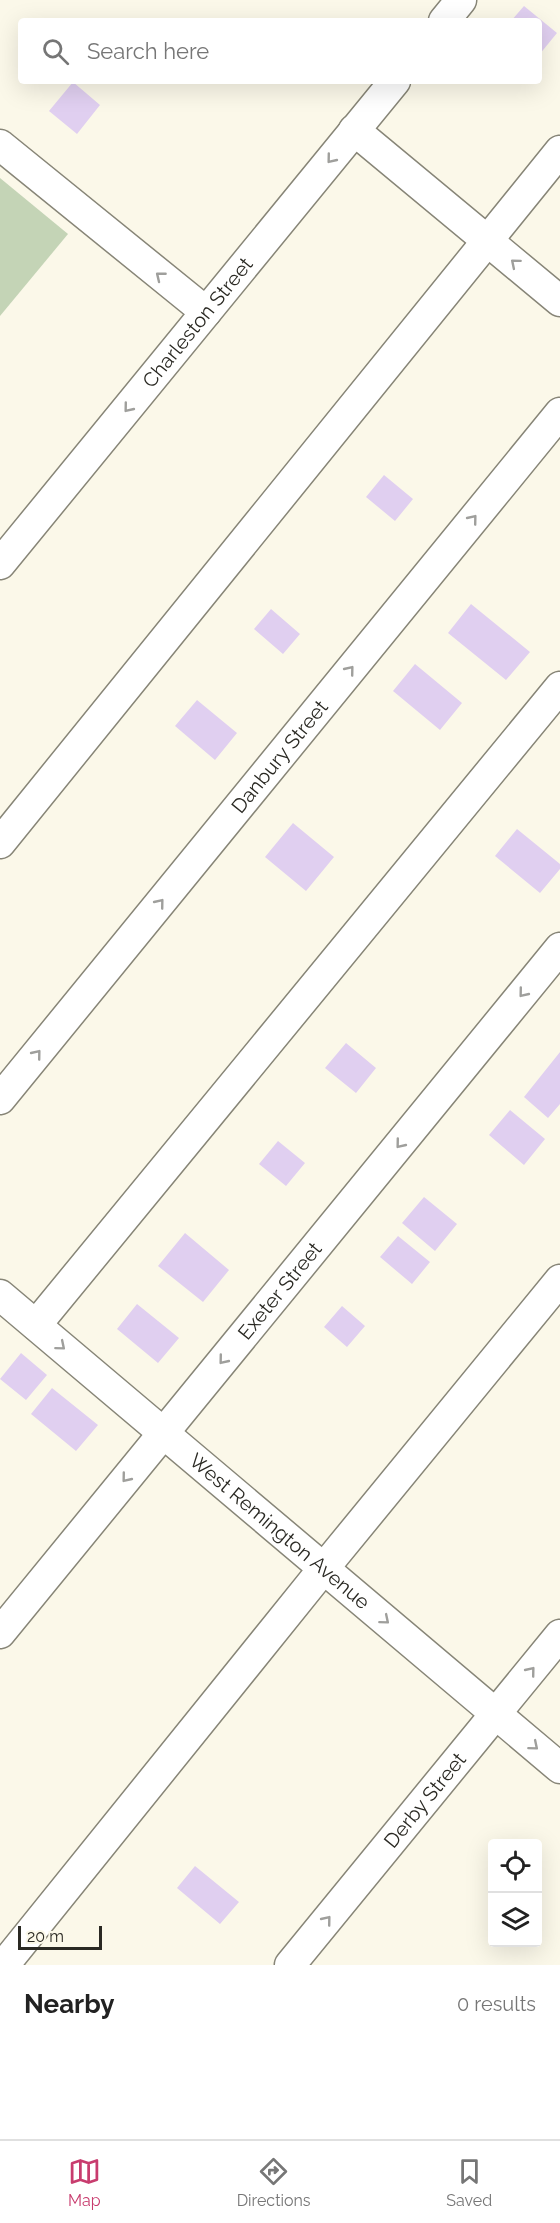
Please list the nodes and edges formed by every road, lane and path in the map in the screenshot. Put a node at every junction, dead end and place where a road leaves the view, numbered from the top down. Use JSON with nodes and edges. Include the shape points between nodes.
{"nodes":[{"id":1,"x":461,"y":0,"type":"edge"},
{"id":2,"x":446,"y":18,"type":"edge"},
{"id":3,"x":392,"y":84,"type":"edge"},
{"id":4,"x":354,"y":130,"type":"junction"},
{"id":5,"x":0,"y":146,"type":"edge"},
{"id":6,"x":560,"y":152,"type":"edge"},
{"id":7,"x":488,"y":241,"type":"junction"},
{"id":8,"x":560,"y":301,"type":"edge"},
{"id":9,"x":206,"y":312,"type":"junction"},
{"id":10,"x":560,"y":413,"type":"edge"},
{"id":11,"x":0,"y":564,"type":"edge"},
{"id":12,"x":560,"y":687,"type":"edge"},
{"id":13,"x":0,"y":843,"type":"edge"},
{"id":14,"x":560,"y":948,"type":"edge"},
{"id":15,"x":0,"y":1099,"type":"edge"},
{"id":16,"x":560,"y":1280,"type":"edge"},
{"id":17,"x":0,"y":1295,"type":"edge"},
{"id":18,"x":36,"y":1325,"type":"junction"},
{"id":19,"x":164,"y":1433,"type":"junction"},
{"id":20,"x":324,"y":1568,"type":"junction"},
{"id":21,"x":0,"y":1633,"type":"edge"},
{"id":22,"x":560,"y":1635,"type":"edge"},
{"id":23,"x":496,"y":1714,"type":"junction"},
{"id":24,"x":560,"y":1768,"type":"edge"},
{"id":25,"x":4,"y":1965,"type":"edge"},
{"id":26,"x":290,"y":1965,"type":"edge"}],
"edges":[{"from":1,"to":2,"type":"street"},
{"from":3,"to":4,"type":"street","name":"Charleston Street"},
{"from":4,"to":7,"type":"street"},
{"from":4,"to":9,"type":"street","name":"Charleston Street","one_way":true},
{"from":9,"to":5,"type":"street","one_way":true},
{"from":6,"to":7,"type":"street"},
{"from":8,"to":7,"type":"street","one_way":true},
{"from":7,"to":13,"type":"street"},
{"from":9,"to":11,"type":"street","name":"Charleston Street","one_way":true},
{"from":15,"to":10,"type":"street","name":"Danbury Street","one_way":true},
{"from":12,"to":18,"type":"street"},
{"from":14,"to":19,"type":"street","name":"Exeter Street","one_way":true},
{"from":16,"to":20,"type":"street"},
{"from":17,"to":18,"type":"street","name":"West Remington Avenue"},
{"from":18,"to":19,"type":"street","name":"West Remington Avenue","one_way":true},
{"from":19,"to":20,"type":"street","name":"West Remington Avenue"},
{"from":19,"to":21,"type":"street","name":"Exeter Street","one_way":true},
{"from":20,"to":23,"type":"street","name":"West Remington Avenue","one_way":true},
{"from":20,"to":25,"type":"street"},
{"from":23,"to":22,"type":"street","name":"Derby Street","one_way":true},
{"from":23,"to":24,"type":"street","name":"West Remington Avenue","one_way":true},
{"from":26,"to":23,"type":"street","name":"Derby Street","one_way":true}]}
